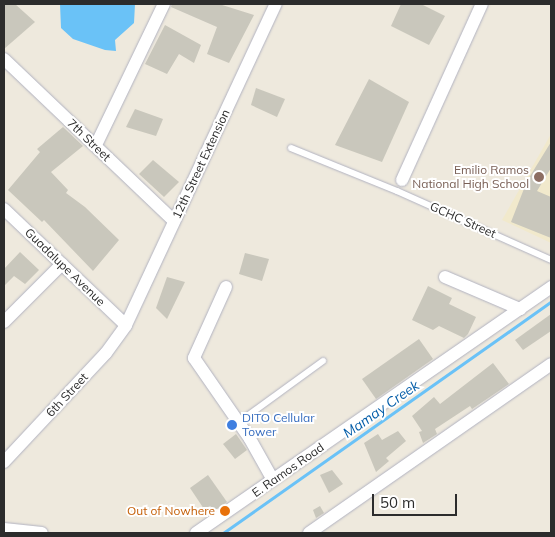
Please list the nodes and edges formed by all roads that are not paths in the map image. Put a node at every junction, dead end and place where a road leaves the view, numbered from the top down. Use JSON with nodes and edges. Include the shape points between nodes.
{"nodes":[{"id":1,"x":164,"y":4,"type":"edge"},
{"id":2,"x":276,"y":4,"type":"edge"},
{"id":3,"x":482,"y":4,"type":"edge"},
{"id":4,"x":4,"y":59,"type":"edge"},
{"id":5,"x":96,"y":146,"type":"junction"},
{"id":6,"x":291,"y":148,"type":"dead end"},
{"id":7,"x":400,"y":185,"type":"junction"},
{"id":8,"x":4,"y":209,"type":"edge"},
{"id":9,"x":174,"y":222,"type":"junction"},
{"id":10,"x":551,"y":260,"type":"edge"},
{"id":11,"x":62,"y":264,"type":"junction"},
{"id":12,"x":445,"y":277,"type":"dead end"},
{"id":13,"x":226,"y":287,"type":"dead end"},
{"id":14,"x":551,"y":287,"type":"edge"},
{"id":15,"x":520,"y":309,"type":"junction"},
{"id":16,"x":4,"y":322,"type":"edge"},
{"id":17,"x":126,"y":325,"type":"junction"},
{"id":18,"x":323,"y":361,"type":"dead end"},
{"id":19,"x":551,"y":364,"type":"edge"},
{"id":20,"x":239,"y":422,"type":"junction"},
{"id":21,"x":4,"y":462,"type":"edge"},
{"id":22,"x":273,"y":480,"type":"junction"},
{"id":23,"x":4,"y":529,"type":"edge"},
{"id":24,"x":42,"y":533,"type":"edge"},
{"id":25,"x":196,"y":533,"type":"edge"},
{"id":26,"x":309,"y":533,"type":"edge"}],
"edges":[{"from":1,"to":5,"type":"street"},
{"from":2,"to":9,"type":"street","name":"12th Street Extension"},
{"from":3,"to":7,"type":"street"},
{"from":4,"to":5,"type":"street","name":"7th Street"},
{"from":5,"to":9,"type":"street","name":"7th Street"},
{"from":6,"to":7,"type":"lane","name":"GCHC Street"},
{"from":7,"to":10,"type":"lane","name":"GCHC Street"},
{"from":8,"to":11,"type":"street","name":"Guadalupe Avenue"},
{"from":9,"to":17,"type":"street","name":"12th Street Extension"},
{"from":11,"to":16,"type":"street"},
{"from":11,"to":17,"type":"street","name":"Guadalupe Avenue"},
{"from":12,"to":15,"type":"street"},
{"from":13,"to":20,"type":"street","via":[[194,358]]},
{"from":14,"to":15,"type":"street","name":"E. Ramos Road"},
{"from":15,"to":22,"type":"street","name":"E. Ramos Road"},
{"from":17,"to":21,"type":"street","name":"6th Street","via":[[106,353]]},
{"from":18,"to":20,"type":"lane"},
{"from":19,"to":26,"type":"street"},
{"from":20,"to":22,"type":"street"},
{"from":22,"to":25,"type":"street","name":"E. Ramos Road"},
{"from":23,"to":24,"type":"street"}]}
